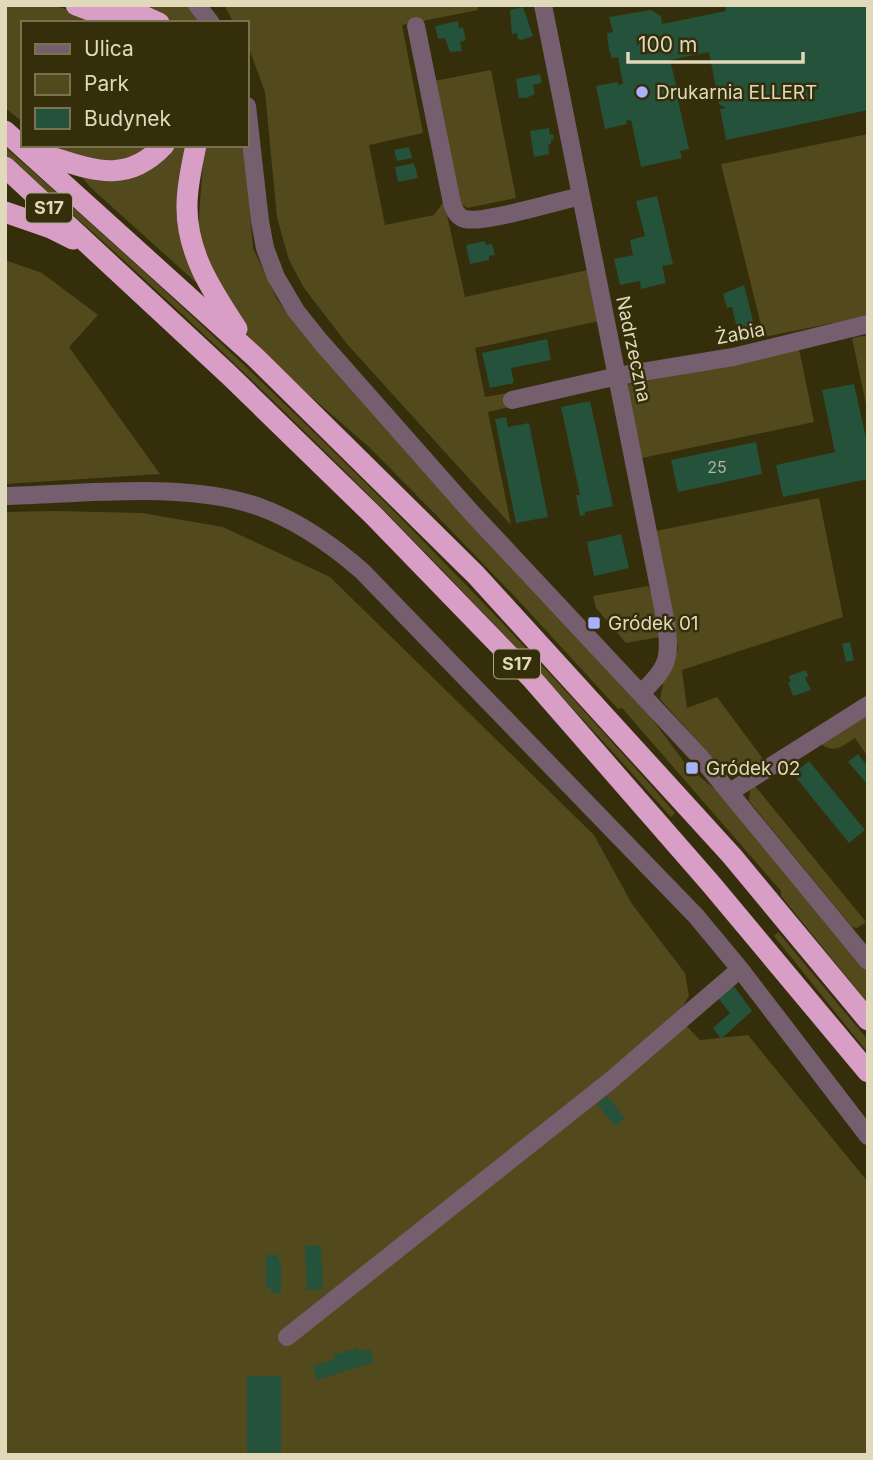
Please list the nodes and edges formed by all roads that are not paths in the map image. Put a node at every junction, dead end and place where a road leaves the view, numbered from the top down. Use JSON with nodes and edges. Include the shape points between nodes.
{"nodes":[{"id":1,"x":76,"y":5,"type":"edge"},
{"id":2,"x":119,"y":5,"type":"edge"},
{"id":3,"x":197,"y":5,"type":"edge"},
{"id":4,"x":543,"y":5,"type":"edge"},
{"id":5,"x":118,"y":21,"type":"edge"},
{"id":6,"x":155,"y":21,"type":"edge"},
{"id":7,"x":209,"y":21,"type":"edge"},
{"id":8,"x":416,"y":26,"type":"dead end"},
{"id":9,"x":248,"y":115,"type":"edge"},
{"id":10,"x":5,"y":131,"type":"edge"},
{"id":11,"x":21,"y":144,"type":"edge"},
{"id":12,"x":25,"y":147,"type":"edge"},
{"id":13,"x":162,"y":147,"type":"edge"},
{"id":14,"x":196,"y":147,"type":"edge"},
{"id":15,"x":30,"y":151,"type":"junction"},
{"id":16,"x":5,"y":167,"type":"edge"},
{"id":17,"x":581,"y":196,"type":"junction"},
{"id":18,"x":5,"y":212,"type":"edge"},
{"id":19,"x":93,"y":250,"type":"junction"},
{"id":20,"x":868,"y":324,"type":"edge"},
{"id":21,"x":255,"y":357,"type":"junction"},
{"id":22,"x":618,"y":376,"type":"junction"},
{"id":23,"x":512,"y":400,"type":"dead end"},
{"id":24,"x":5,"y":496,"type":"edge"},
{"id":25,"x":641,"y":693,"type":"junction"},
{"id":26,"x":868,"y":705,"type":"edge"},
{"id":27,"x":730,"y":792,"type":"junction"},
{"id":28,"x":868,"y":961,"type":"edge"},
{"id":29,"x":740,"y":969,"type":"junction"},
{"id":30,"x":868,"y":1020,"type":"edge"},
{"id":31,"x":868,"y":1072,"type":"edge"},
{"id":32,"x":868,"y":1136,"type":"edge"},
{"id":33,"x":288,"y":1337,"type":"dead end"}],
"edges":[{"from":1,"to":5,"type":"highway"},
{"from":2,"to":6,"type":"highway"},
{"from":3,"to":7,"type":"street"},
{"from":4,"to":17,"type":"street","name":"Nadrzeczna"},
{"from":8,"to":17,"type":"street","via":[[456,214],[483,219]]},
{"from":9,"to":25,"type":"street","via":[[265,248],[296,311],[470,511]]},
{"from":10,"to":11,"type":"highway","number":"S17"},
{"from":12,"to":15,"type":"highway","number":"S17"},
{"from":13,"to":15,"type":"highway","via":[[147,161],[111,172],[77,167]]},
{"from":14,"to":21,"type":"highway","via":[[187,204],[192,243],[209,287]]},
{"from":15,"to":21,"type":"highway","number":"S17"},
{"from":16,"to":19,"type":"highway","number":"S17"},
{"from":17,"to":22,"type":"street","name":"Nadrzeczna"},
{"from":18,"to":19,"type":"highway","via":[[51,228]]},
{"from":19,"to":31,"type":"highway","number":"S17","via":[[229,374],[533,680]]},
{"from":20,"to":22,"type":"street","name":"Żabia","via":[[733,357]]},
{"from":21,"to":30,"type":"highway","number":"S17","via":[[476,575],[732,856]]},
{"from":22,"to":23,"type":"street","name":"Żabia"},
{"from":22,"to":25,"type":"street","name":"Nadrzeczna","via":[[669,648],[663,670]]},
{"from":24,"to":29,"type":"street","via":[[175,491],[220,497],[258,506],[334,547],[642,859]]},
{"from":25,"to":27,"type":"street"},
{"from":26,"to":27,"type":"street"},
{"from":27,"to":28,"type":"street"},
{"from":29,"to":32,"type":"street"},
{"from":29,"to":33,"type":"street","via":[[610,1081]]}]}
